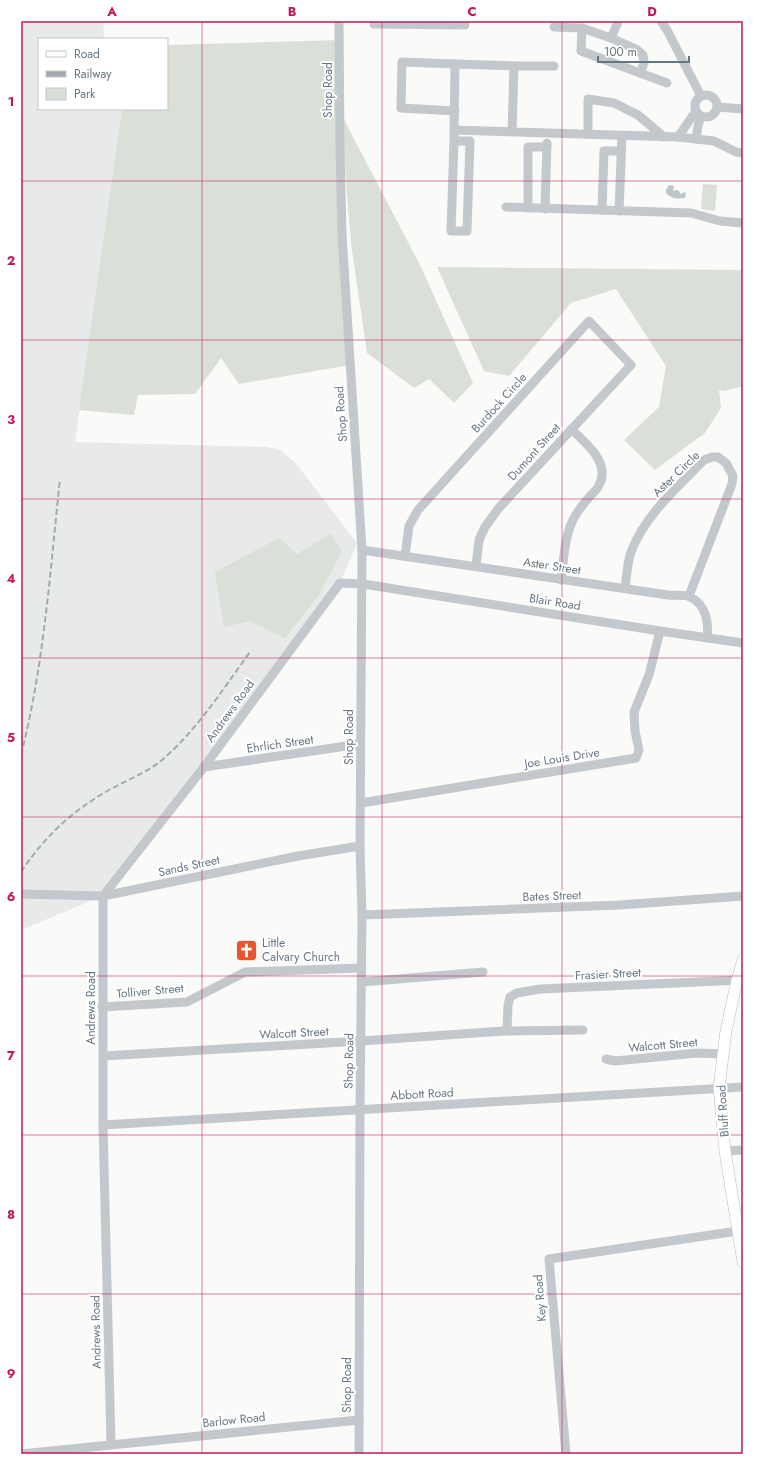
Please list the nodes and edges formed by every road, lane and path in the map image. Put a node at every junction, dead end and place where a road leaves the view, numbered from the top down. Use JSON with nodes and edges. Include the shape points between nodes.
{"nodes":[{"id":1,"x":339,"y":21,"type":"edge"},
{"id":2,"x":374,"y":21,"type":"edge"},
{"id":3,"x":465,"y":21,"type":"edge"},
{"id":4,"x":617,"y":21,"type":"edge"},
{"id":5,"x":661,"y":21,"type":"edge"},
{"id":6,"x":554,"y":27,"type":"dead end"},
{"id":7,"x":582,"y":28,"type":"junction"},
{"id":8,"x":611,"y":38,"type":"junction"},
{"id":9,"x":455,"y":64,"type":"junction"},
{"id":10,"x":514,"y":66,"type":"junction"},
{"id":11,"x":554,"y":66,"type":"dead end"},
{"id":12,"x":640,"y":73,"type":"junction"},
{"id":13,"x":667,"y":83,"type":"dead end"},
{"id":14,"x":701,"y":96,"type":"junction"},
{"id":15,"x":717,"y":107,"type":"junction"},
{"id":16,"x":743,"y":109,"type":"edge"},
{"id":17,"x":455,"y":111,"type":"junction"},
{"id":18,"x":698,"y":114,"type":"junction"},
{"id":19,"x":454,"y":130,"type":"junction"},
{"id":20,"x":512,"y":132,"type":"junction"},
{"id":21,"x":547,"y":133,"type":"junction"},
{"id":22,"x":588,"y":134,"type":"junction"},
{"id":23,"x":622,"y":136,"type":"junction"},
{"id":24,"x":664,"y":137,"type":"junction"},
{"id":25,"x":678,"y":137,"type":"junction"},
{"id":26,"x":696,"y":139,"type":"junction"},
{"id":27,"x":454,"y":141,"type":"junction"},
{"id":28,"x":547,"y":147,"type":"junction"},
{"id":29,"x":621,"y":151,"type":"junction"},
{"id":30,"x":743,"y":153,"type":"edge"},
{"id":31,"x":506,"y":207,"type":"dead end"},
{"id":32,"x":528,"y":208,"type":"junction"},
{"id":33,"x":545,"y":208,"type":"junction"},
{"id":34,"x":602,"y":210,"type":"junction"},
{"id":35,"x":619,"y":211,"type":"junction"},
{"id":36,"x":743,"y":223,"type":"edge"},
{"id":37,"x":631,"y":365,"type":"joint"},
{"id":38,"x":571,"y":429,"type":"junction"},
{"id":39,"x":362,"y":550,"type":"junction"},
{"id":40,"x":405,"y":556,"type":"junction"},
{"id":41,"x":476,"y":566,"type":"junction"},
{"id":42,"x":561,"y":580,"type":"junction"},
{"id":43,"x":363,"y":584,"type":"junction"},
{"id":44,"x":625,"y":588,"type":"junction"},
{"id":45,"x":690,"y":596,"type":"junction"},
{"id":46,"x":660,"y":631,"type":"junction"},
{"id":47,"x":707,"y":638,"type":"junction"},
{"id":48,"x":743,"y":643,"type":"edge"},
{"id":49,"x":360,"y":744,"type":"junction"},
{"id":50,"x":204,"y":767,"type":"junction"},
{"id":51,"x":361,"y":803,"type":"junction"},
{"id":52,"x":360,"y":846,"type":"junction"},
{"id":53,"x":22,"y":894,"type":"dead end"},
{"id":54,"x":103,"y":896,"type":"junction"},
{"id":55,"x":743,"y":896,"type":"edge"},
{"id":56,"x":362,"y":915,"type":"junction"},
{"id":57,"x":743,"y":960,"type":"edge"},
{"id":58,"x":362,"y":968,"type":"junction"},
{"id":59,"x":483,"y":972,"type":"dead end"},
{"id":60,"x":740,"y":980,"type":"edge"},
{"id":61,"x":362,"y":982,"type":"junction"},
{"id":62,"x":102,"y":1007,"type":"junction"},
{"id":63,"x":583,"y":1030,"type":"dead end"},
{"id":64,"x":507,"y":1031,"type":"junction"},
{"id":65,"x":361,"y":1041,"type":"junction"},
{"id":66,"x":723,"y":1054,"type":"junction"},
{"id":67,"x":103,"y":1056,"type":"junction"},
{"id":68,"x":606,"y":1059,"type":"dead end"},
{"id":69,"x":743,"y":1087,"type":"edge"},
{"id":70,"x":720,"y":1088,"type":"junction"},
{"id":71,"x":360,"y":1110,"type":"junction"},
{"id":72,"x":103,"y":1125,"type":"junction"},
{"id":73,"x":743,"y":1150,"type":"edge"},
{"id":74,"x":726,"y":1152,"type":"junction"},
{"id":75,"x":738,"y":1231,"type":"junction"},
{"id":76,"x":743,"y":1262,"type":"edge"},
{"id":77,"x":359,"y":1420,"type":"junction"},
{"id":78,"x":111,"y":1444,"type":"junction"},
{"id":79,"x":21,"y":1454,"type":"edge"},
{"id":80,"x":359,"y":1454,"type":"edge"},
{"id":81,"x":566,"y":1454,"type":"edge"}],
"edges":[{"from":1,"to":39,"type":"street","name":"Shop Road","via":[[342,234]]},
{"from":2,"to":3,"type":"street","via":[[374,24],[465,25]]},
{"from":4,"to":8,"type":"street"},
{"from":5,"to":14,"type":"street"},
{"from":6,"to":7,"type":"street"},
{"from":7,"to":8,"type":"street"},
{"from":7,"to":12,"type":"street","via":[[581,51]]},
{"from":8,"to":12,"type":"street","via":[[636,49],[643,55],[644,63]]},
{"from":9,"to":10,"type":"street"},
{"from":9,"to":17,"type":"street"},
{"from":9,"to":17,"type":"street","via":[[402,62],[401,108]]},
{"from":10,"to":11,"type":"street"},
{"from":10,"to":20,"type":"street"},
{"from":12,"to":13,"type":"street"},
{"from":14,"to":15,"type":"street","via":[[712,97]]},
{"from":14,"to":18,"type":"street","via":[[695,104]]},
{"from":15,"to":16,"type":"street"},
{"from":15,"to":18,"type":"street","via":[[711,116]]},
{"from":17,"to":19,"type":"street"},
{"from":18,"to":25,"type":"street"},
{"from":18,"to":26,"type":"street"},
{"from":19,"to":20,"type":"street"},
{"from":19,"to":27,"type":"street"},
{"from":20,"to":21,"type":"street"},
{"from":21,"to":22,"type":"street"},
{"from":21,"to":28,"type":"street"},
{"from":22,"to":23,"type":"street"},
{"from":22,"to":24,"type":"street","via":[[588,99],[614,103],[638,115]]},
{"from":23,"to":24,"type":"street"},
{"from":23,"to":29,"type":"street"},
{"from":24,"to":25,"type":"street"},
{"from":25,"to":26,"type":"street"},
{"from":26,"to":30,"type":"street","via":[[714,141]]},
{"from":27,"to":27,"type":"street","via":[[451,231],[467,231],[470,141]]},
{"from":28,"to":32,"type":"street","via":[[528,147]]},
{"from":28,"to":33,"type":"street"},
{"from":29,"to":34,"type":"street","via":[[604,151]]},
{"from":29,"to":35,"type":"street"},
{"from":31,"to":32,"type":"street"},
{"from":32,"to":33,"type":"street"},
{"from":33,"to":34,"type":"street"},
{"from":34,"to":35,"type":"street"},
{"from":35,"to":36,"type":"street","via":[[692,213],[720,221]]},
{"from":37,"to":38,"type":"street","name":"Dumont Street"},
{"from":37,"to":40,"type":"street","name":"Burdock Circle","via":[[589,321],[418,510],[409,526]]},
{"from":38,"to":41,"type":"street","name":"Dumont Street","via":[[498,509],[485,527],[479,540]]},
{"from":38,"to":42,"type":"street","via":[[598,458],[602,471],[599,486],[573,519],[567,536]]},
{"from":39,"to":40,"type":"street","name":"Aster Street"},
{"from":39,"to":43,"type":"street","name":"Shop Road"},
{"from":40,"to":41,"type":"street","name":"Aster Street"},
{"from":41,"to":42,"type":"street","name":"Aster Street"},
{"from":42,"to":44,"type":"street","name":"Aster Street"},
{"from":43,"to":46,"type":"street","name":"Blair Road"},
{"from":43,"to":49,"type":"street","name":"Shop Road"},
{"from":43,"to":50,"type":"street","name":"Andrews Road","via":[[340,583]]},
{"from":44,"to":45,"type":"street","name":"Aster Street"},
{"from":44,"to":45,"type":"street","name":"Aster Circle","via":[[631,553],[638,536],[657,509],[704,460],[718,457],[733,476],[732,484]]},
{"from":45,"to":47,"type":"street","via":[[699,602],[706,614]]},
{"from":46,"to":47,"type":"street","name":"Blair Road"},
{"from":46,"to":51,"type":"street","name":"Joe Louis Drive","via":[[649,675],[634,712],[639,750],[636,758]]},
{"from":47,"to":48,"type":"street","name":"Blair Road"},
{"from":49,"to":50,"type":"street","name":"Ehrlich Street"},
{"from":49,"to":51,"type":"street","name":"Shop Road"},
{"from":50,"to":54,"type":"street","name":"Andrews Road"},
{"from":51,"to":52,"type":"street","name":"Shop Road"},
{"from":52,"to":54,"type":"street","name":"Sands Street","via":[[298,856]]},
{"from":52,"to":56,"type":"street","name":"Shop Road"},
{"from":53,"to":54,"type":"street","name":"Sands Street"},
{"from":54,"to":62,"type":"street","name":"Andrews Road"},
{"from":55,"to":56,"type":"street","name":"Bates Street","via":[[620,905]]},
{"from":56,"to":58,"type":"street","name":"Shop Road"},
{"from":57,"to":60,"type":"main road","name":"Bluff Road"},
{"from":58,"to":61,"type":"street","name":"Shop Road"},
{"from":58,"to":62,"type":"street","name":"Tolliver Street","via":[[245,972],[187,1002]]},
{"from":59,"to":61,"type":"street"},
{"from":60,"to":64,"type":"street","name":"Frasier Street","via":[[517,993],[510,997]]},
{"from":60,"to":66,"type":"main road","name":"Bluff Road","via":[[726,1031]]},
{"from":61,"to":65,"type":"street","name":"Shop Road"},
{"from":62,"to":67,"type":"street","name":"Andrews Road"},
{"from":63,"to":64,"type":"street","name":"Walcott Street"},
{"from":64,"to":65,"type":"street","name":"Walcott Street"},
{"from":65,"to":67,"type":"street","name":"Walcott Street"},
{"from":65,"to":71,"type":"street","name":"Shop Road"},
{"from":66,"to":68,"type":"street","name":"Walcott Street","via":[[697,1053],[616,1061]]},
{"from":66,"to":70,"type":"main road","name":"Bluff Road"},
{"from":67,"to":72,"type":"street","name":"Andrews Road"},
{"from":69,"to":70,"type":"street","name":"Abbott Road"},
{"from":70,"to":71,"type":"street","name":"Abbott Road"},
{"from":70,"to":74,"type":"main road","name":"Bluff Road"},
{"from":71,"to":72,"type":"street","name":"Abbott Road"},
{"from":71,"to":77,"type":"street","name":"Shop Road"},
{"from":72,"to":78,"type":"street","name":"Andrews Road"},
{"from":73,"to":74,"type":"street"},
{"from":74,"to":75,"type":"main road","name":"Bluff Road"},
{"from":75,"to":76,"type":"main road","name":"Bluff Road"},
{"from":75,"to":81,"type":"street","name":"Key Road","via":[[548,1259]]},
{"from":77,"to":78,"type":"street","name":"Barlow Road"},
{"from":77,"to":80,"type":"street","name":"Shop Road"},
{"from":78,"to":79,"type":"street"}]}
